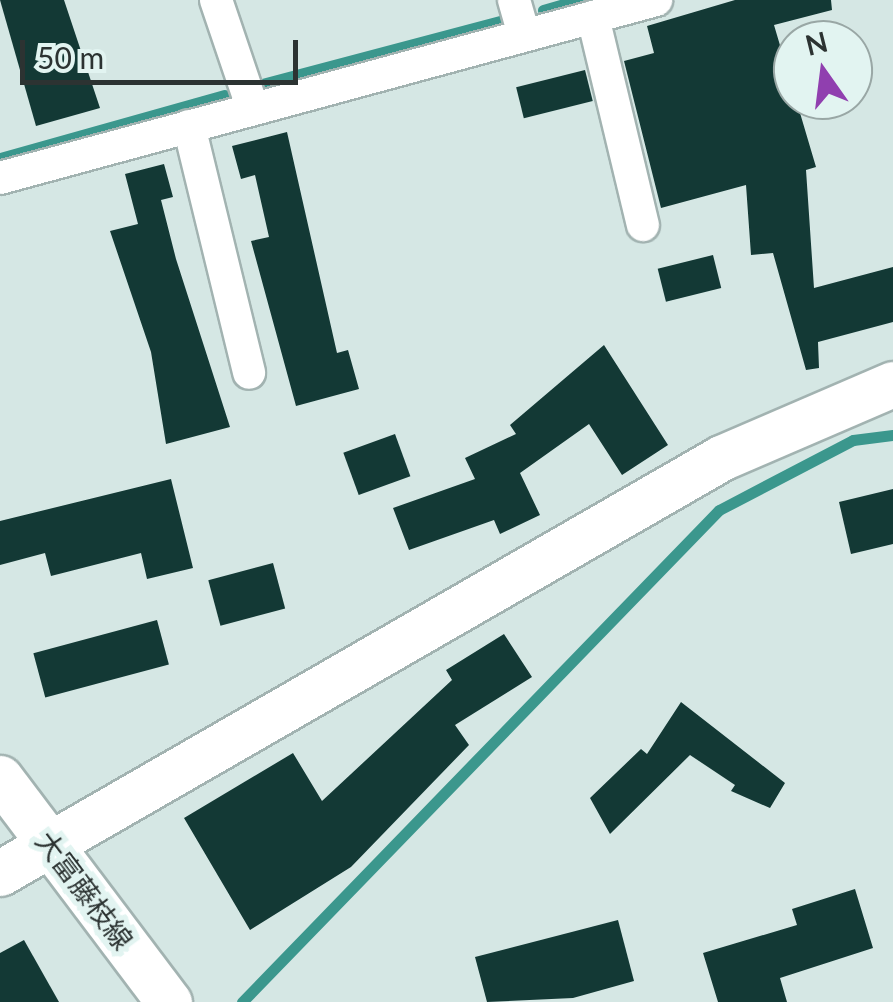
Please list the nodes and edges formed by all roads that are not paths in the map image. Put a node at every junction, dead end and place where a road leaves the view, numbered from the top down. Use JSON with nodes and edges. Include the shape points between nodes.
{"nodes":[{"id":1,"x":216,"y":0,"type":"edge"},
{"id":2,"x":514,"y":0,"type":"edge"},
{"id":3,"x":656,"y":0,"type":"edge"},
{"id":4,"x":593,"y":17,"type":"junction"},
{"id":5,"x":524,"y":35,"type":"junction"},
{"id":6,"x":252,"y":109,"type":"junction"},
{"id":7,"x":189,"y":126,"type":"junction"},
{"id":8,"x":0,"y":178,"type":"edge"},
{"id":9,"x":643,"y":225,"type":"dead end"},
{"id":10,"x":249,"y":373,"type":"dead end"},
{"id":11,"x":893,"y":384,"type":"edge"},
{"id":12,"x":0,"y":778,"type":"edge"},
{"id":13,"x":51,"y":844,"type":"junction"},
{"id":14,"x":0,"y":873,"type":"edge"},
{"id":15,"x":169,"y":1002,"type":"edge"}],
"edges":[{"from":1,"to":6,"type":"street"},
{"from":2,"to":5,"type":"street"},
{"from":3,"to":4,"type":"street"},
{"from":4,"to":5,"type":"street"},
{"from":4,"to":9,"type":"street"},
{"from":5,"to":6,"type":"street"},
{"from":6,"to":7,"type":"street"},
{"from":7,"to":8,"type":"street"},
{"from":7,"to":10,"type":"street"},
{"from":11,"to":13,"type":"street","via":[[720,458]]},
{"from":12,"to":13,"type":"street","name":"大富藤枝線"},
{"from":13,"to":14,"type":"street"},
{"from":13,"to":15,"type":"street","name":"大富藤枝線"}]}
